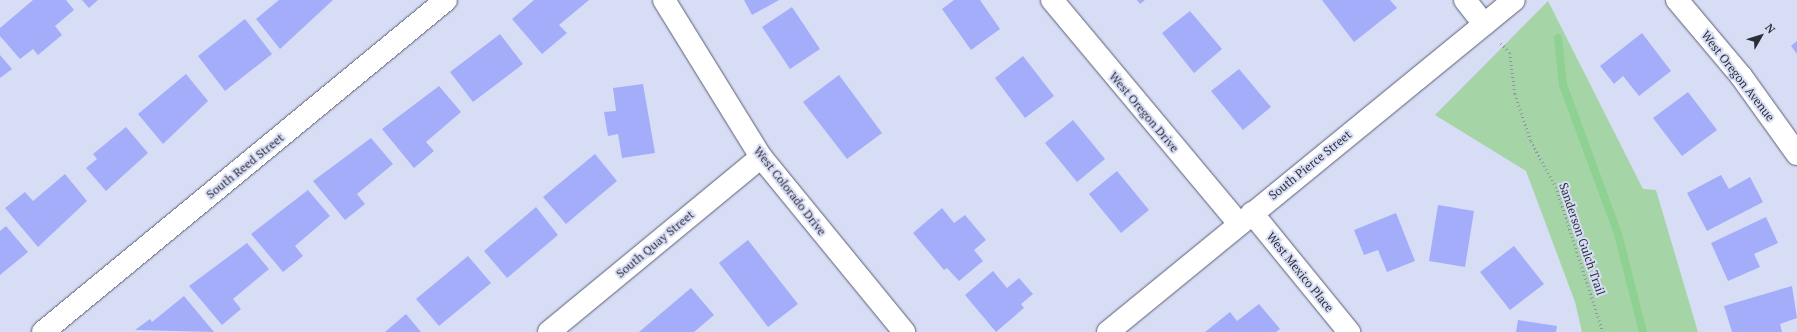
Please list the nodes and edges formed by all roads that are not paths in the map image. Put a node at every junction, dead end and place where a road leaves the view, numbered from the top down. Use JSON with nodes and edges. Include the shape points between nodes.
{"nodes":[{"id":1,"x":446,"y":0,"type":"edge"},
{"id":2,"x":664,"y":0,"type":"edge"},
{"id":3,"x":1052,"y":0,"type":"edge"},
{"id":4,"x":1465,"y":0,"type":"edge"},
{"id":5,"x":1514,"y":0,"type":"edge"},
{"id":6,"x":1677,"y":0,"type":"edge"},
{"id":7,"x":1484,"y":24,"type":"junction"},
{"id":8,"x":1797,"y":154,"type":"edge"},
{"id":9,"x":761,"y":157,"type":"junction"},
{"id":10,"x":1245,"y":218,"type":"junction"},
{"id":11,"x":43,"y":332,"type":"edge"},
{"id":12,"x":549,"y":332,"type":"edge"},
{"id":13,"x":904,"y":332,"type":"edge"},
{"id":14,"x":1108,"y":332,"type":"edge"},
{"id":15,"x":1349,"y":332,"type":"edge"}],
"edges":[{"from":1,"to":11,"type":"street","name":"South Reed Street"},
{"from":2,"to":9,"type":"street","name":"West Colorado Drive"},
{"from":3,"to":10,"type":"street","name":"West Oregon Drive"},
{"from":4,"to":7,"type":"street"},
{"from":5,"to":7,"type":"street","name":"South Pierce Street"},
{"from":6,"to":8,"type":"street","name":"West Oregon Avenue","via":[[1741,76]]},
{"from":7,"to":10,"type":"street","name":"South Pierce Street"},
{"from":9,"to":12,"type":"street","name":"South Quay Street"},
{"from":9,"to":13,"type":"street","name":"West Colorado Drive"},
{"from":10,"to":14,"type":"street","name":"South Pierce Street"},
{"from":10,"to":15,"type":"street","name":"West Mexico Place"}]}
